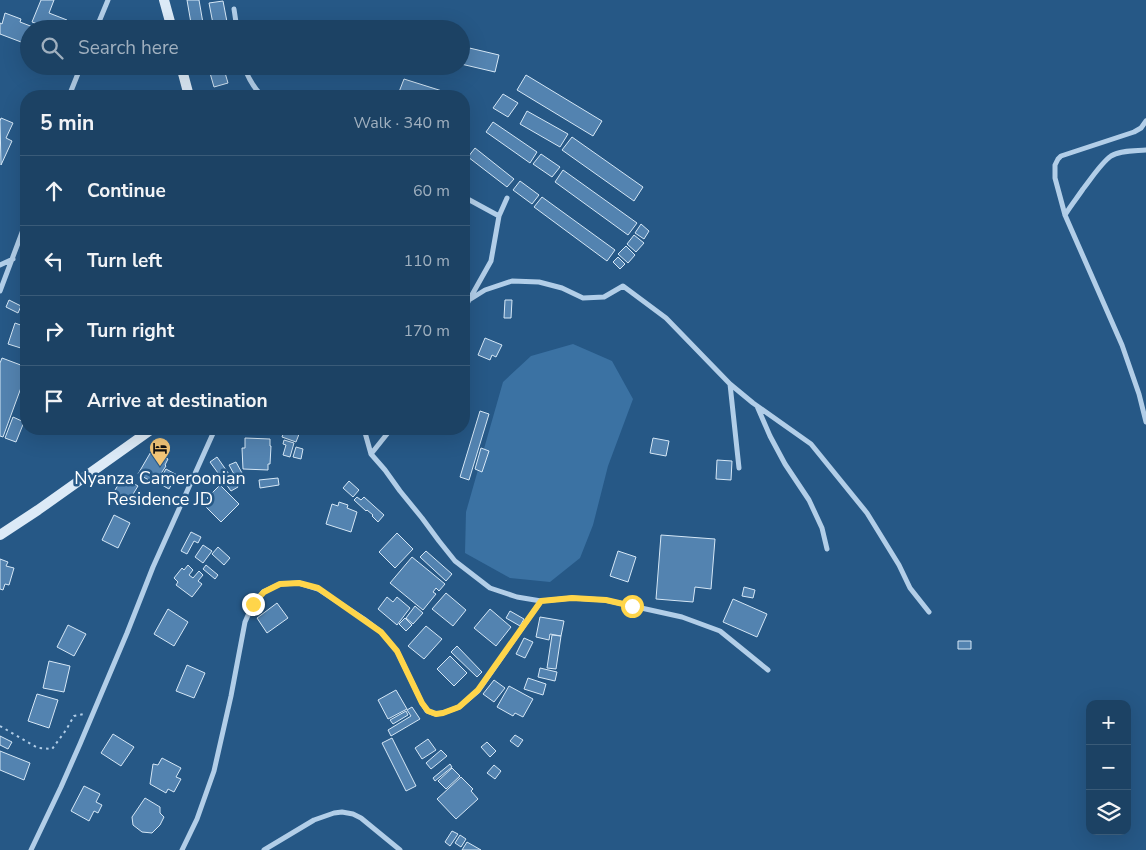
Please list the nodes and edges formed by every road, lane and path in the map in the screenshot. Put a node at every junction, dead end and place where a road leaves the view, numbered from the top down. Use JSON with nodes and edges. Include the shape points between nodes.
{"nodes":[{"id":1,"x":108,"y":0,"type":"edge"},
{"id":2,"x":164,"y":0,"type":"edge"},
{"id":3,"x":234,"y":9,"type":"dead end"},
{"id":4,"x":100,"y":20,"type":"edge"},
{"id":5,"x":170,"y":20,"type":"edge"},
{"id":6,"x":236,"y":20,"type":"edge"},
{"id":7,"x":77,"y":75,"type":"edge"},
{"id":8,"x":184,"y":75,"type":"edge"},
{"id":9,"x":248,"y":75,"type":"edge"},
{"id":10,"x":71,"y":90,"type":"edge"},
{"id":11,"x":188,"y":90,"type":"edge"},
{"id":12,"x":256,"y":90,"type":"edge"},
{"id":13,"x":1146,"y":121,"type":"edge"},
{"id":14,"x":1146,"y":150,"type":"edge"},
{"id":15,"x":507,"y":198,"type":"dead end"},
{"id":16,"x":470,"y":200,"type":"edge"},
{"id":17,"x":1065,"y":215,"type":"junction"},
{"id":18,"x":499,"y":216,"type":"junction"},
{"id":19,"x":20,"y":239,"type":"edge"},
{"id":20,"x":13,"y":259,"type":"junction"},
{"id":21,"x":0,"y":265,"type":"edge"},
{"id":22,"x":0,"y":292,"type":"edge"},
{"id":23,"x":470,"y":298,"type":"edge"},
{"id":24,"x":470,"y":299,"type":"edge"},
{"id":25,"x":730,"y":384,"type":"junction"},
{"id":26,"x":757,"y":405,"type":"junction"},
{"id":27,"x":1146,"y":422,"type":"edge"},
{"id":28,"x":144,"y":435,"type":"edge"},
{"id":29,"x":212,"y":435,"type":"edge"},
{"id":30,"x":366,"y":435,"type":"edge"},
{"id":31,"x":386,"y":435,"type":"edge"},
{"id":32,"x":371,"y":454,"type":"junction"},
{"id":33,"x":739,"y":468,"type":"dead end"},
{"id":34,"x":0,"y":535,"type":"edge"},
{"id":35,"x":827,"y":549,"type":"dead end"},
{"id":36,"x":541,"y":601,"type":"junction"},
{"id":37,"x":929,"y":612,"type":"dead end"},
{"id":38,"x":768,"y":670,"type":"dead end"},
{"id":39,"x":93,"y":711,"type":"junction"},
{"id":40,"x":0,"y":726,"type":"edge"},
{"id":41,"x":31,"y":850,"type":"edge"},
{"id":42,"x":182,"y":850,"type":"edge"},
{"id":43,"x":264,"y":850,"type":"edge"},
{"id":44,"x":400,"y":850,"type":"edge"}],
"edges":[{"from":1,"to":4,"type":"street"},
{"from":2,"to":5,"type":"main road"},
{"from":3,"to":6,"type":"street"},
{"from":7,"to":10,"type":"street"},
{"from":8,"to":11,"type":"main road"},
{"from":9,"to":12,"type":"street"},
{"from":13,"to":17,"type":"street","via":[[1134,132],[1058,159],[1055,178]]},
{"from":14,"to":17,"type":"street","via":[[1111,156]]},
{"from":15,"to":18,"type":"street"},
{"from":16,"to":18,"type":"street"},
{"from":17,"to":27,"type":"street","via":[[1122,345]]},
{"from":18,"to":23,"type":"street","via":[[491,260]]},
{"from":19,"to":20,"type":"street"},
{"from":20,"to":21,"type":"street"},
{"from":20,"to":22,"type":"street"},
{"from":24,"to":25,"type":"street","via":[[485,290],[512,281],[539,282],[583,298],[604,297],[623,286],[666,318]]},
{"from":25,"to":26,"type":"street"},
{"from":25,"to":33,"type":"street"},
{"from":26,"to":35,"type":"street","via":[[785,464],[809,500],[822,528]]},
{"from":26,"to":37,"type":"street","via":[[810,444],[867,513],[910,588]]},
{"from":28,"to":34,"type":"main road"},
{"from":29,"to":39,"type":"street"},
{"from":30,"to":32,"type":"street"},
{"from":31,"to":32,"type":"street"},
{"from":32,"to":36,"type":"street","via":[[455,561],[490,588]]},
{"from":36,"to":38,"type":"street","via":[[572,598],[606,600],[682,617],[720,631]]},
{"from":36,"to":42,"type":"street","via":[[478,690],[459,707],[436,714],[428,711],[422,703],[397,651],[381,632],[364,619],[318,588],[299,583],[280,584],[264,592],[253,604],[245,622],[214,771]]},
{"from":39,"to":40,"type":"path","via":[[74,716],[52,749],[38,748]]},
{"from":39,"to":41,"type":"street"},
{"from":43,"to":44,"type":"street","via":[[314,820],[342,812],[361,818]]}]}
